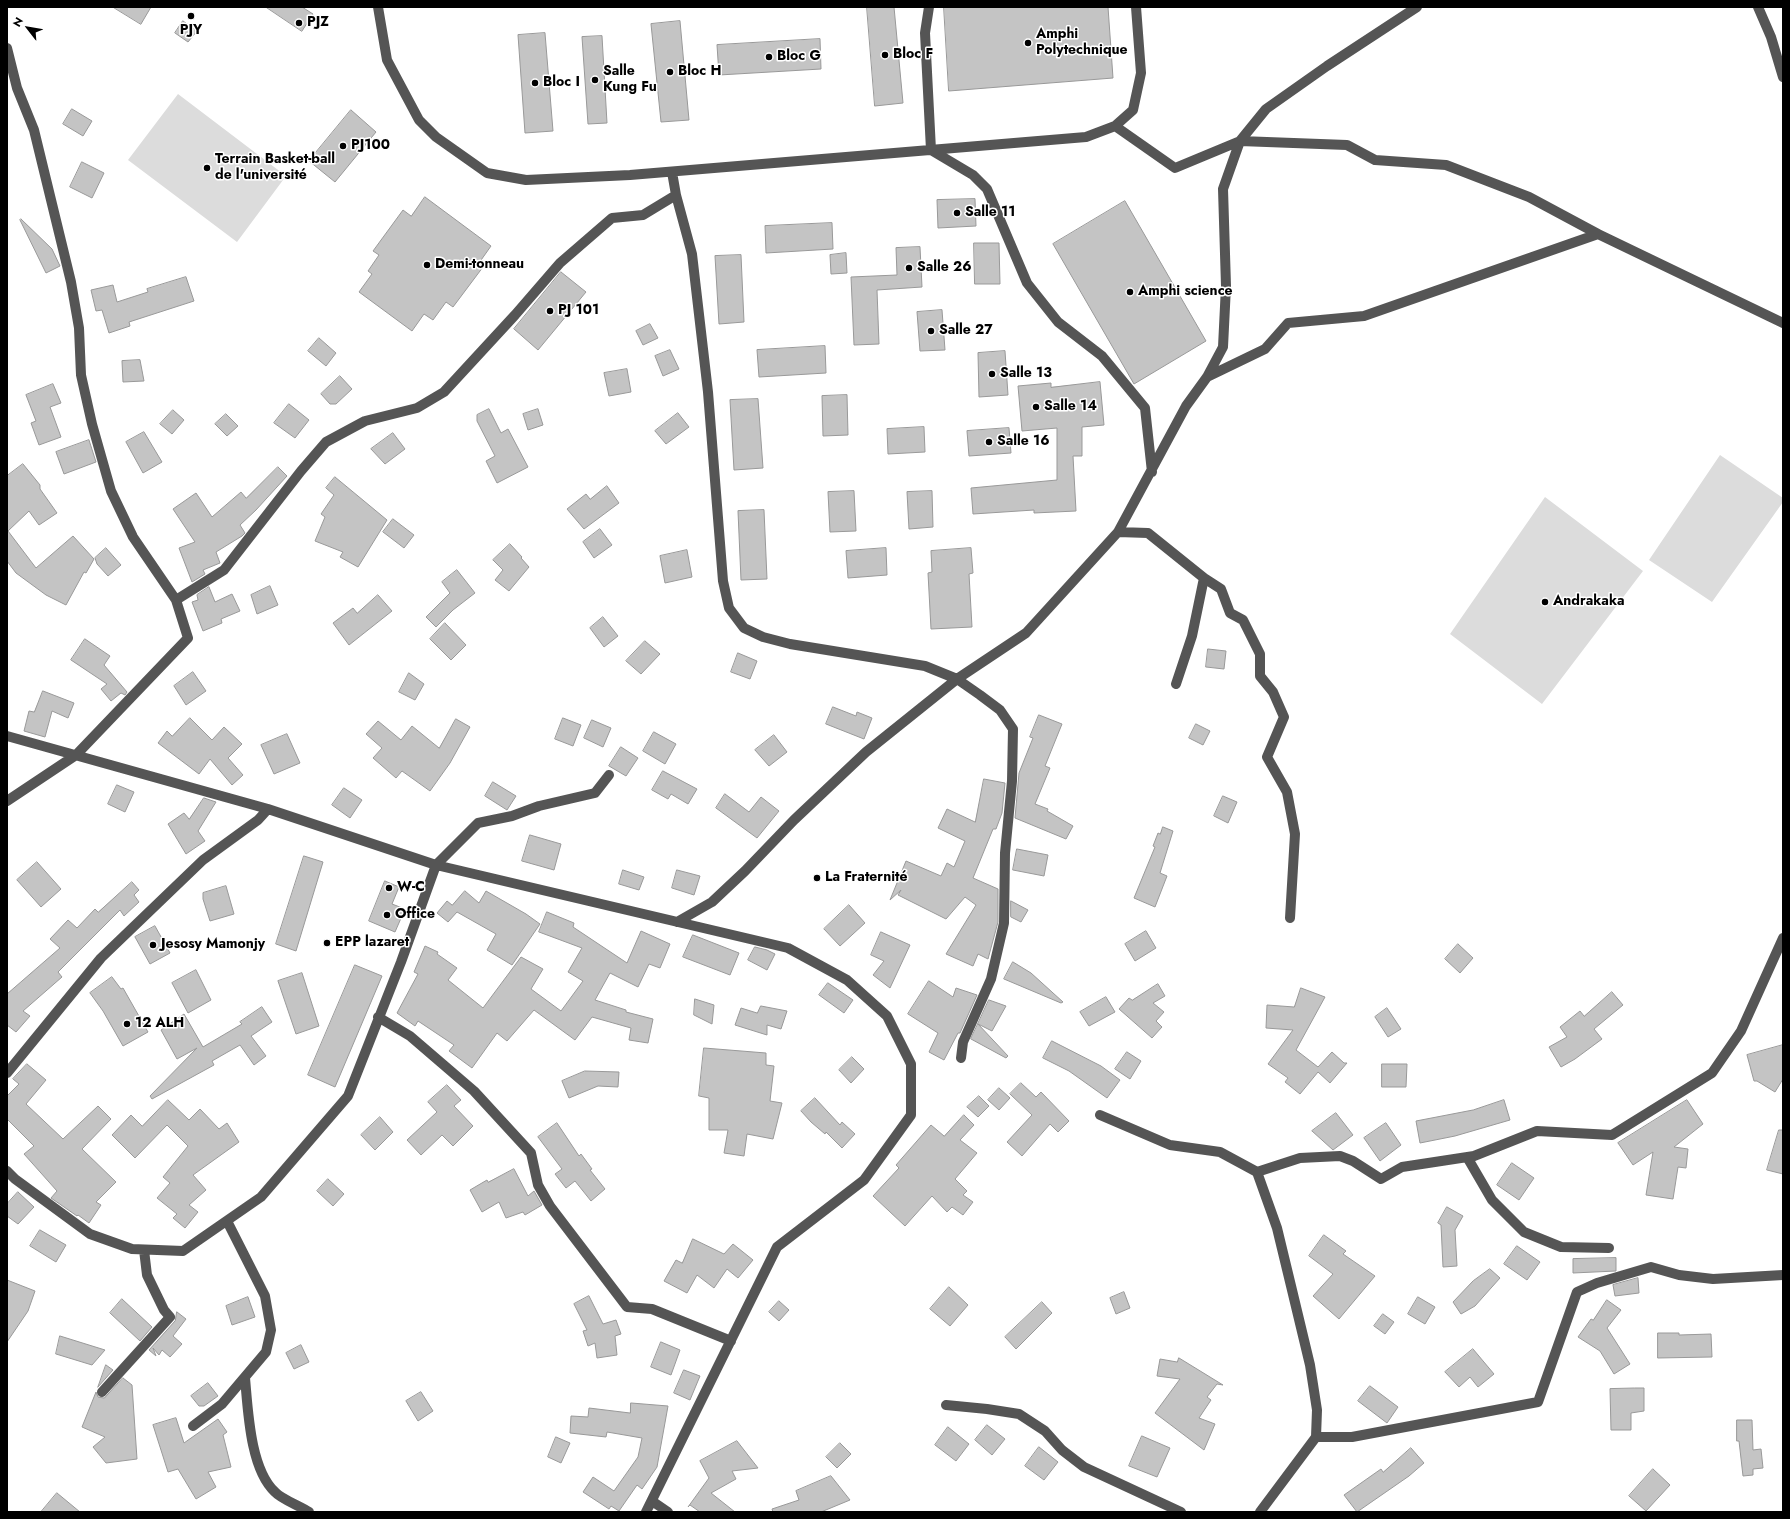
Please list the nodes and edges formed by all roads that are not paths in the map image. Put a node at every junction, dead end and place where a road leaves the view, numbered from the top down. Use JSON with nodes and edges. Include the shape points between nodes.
{"nodes":[{"id":1,"x":378,"y":7,"type":"edge"},
{"id":2,"x":929,"y":7,"type":"edge"},
{"id":3,"x":1136,"y":7,"type":"edge"},
{"id":4,"x":1417,"y":7,"type":"edge"},
{"id":5,"x":1758,"y":7,"type":"edge"},
{"id":6,"x":7,"y":48,"type":"edge"},
{"id":7,"x":1783,"y":77,"type":"edge"},
{"id":8,"x":7,"y":85,"type":"edge"},
{"id":9,"x":17,"y":88,"type":"junction"},
{"id":10,"x":1115,"y":126,"type":"junction"},
{"id":11,"x":1240,"y":141,"type":"junction"},
{"id":12,"x":930,"y":150,"type":"junction"},
{"id":13,"x":672,"y":172,"type":"junction"},
{"id":14,"x":676,"y":194,"type":"junction"},
{"id":15,"x":1598,"y":234,"type":"junction"},
{"id":16,"x":1783,"y":323,"type":"edge"},
{"id":17,"x":1207,"y":377,"type":"junction"},
{"id":18,"x":1152,"y":472,"type":"junction"},
{"id":19,"x":1118,"y":532,"type":"junction"},
{"id":20,"x":1204,"y":578,"type":"junction"},
{"id":21,"x":176,"y":600,"type":"junction"},
{"id":22,"x":957,"y":679,"type":"junction"},
{"id":23,"x":1176,"y":684,"type":"dead end"},
{"id":24,"x":7,"y":736,"type":"edge"},
{"id":25,"x":76,"y":755,"type":"junction"},
{"id":26,"x":609,"y":775,"type":"dead end"},
{"id":27,"x":7,"y":801,"type":"edge"},
{"id":28,"x":268,"y":809,"type":"junction"},
{"id":29,"x":436,"y":865,"type":"junction"},
{"id":30,"x":1290,"y":918,"type":"dead end"},
{"id":31,"x":677,"y":922,"type":"junction"},
{"id":32,"x":1783,"y":938,"type":"edge"},
{"id":33,"x":378,"y":1017,"type":"junction"},
{"id":34,"x":961,"y":1058,"type":"dead end"},
{"id":35,"x":7,"y":1073,"type":"edge"},
{"id":36,"x":1100,"y":1116,"type":"dead end"},
{"id":37,"x":1467,"y":1157,"type":"junction"},
{"id":38,"x":7,"y":1171,"type":"edge"},
{"id":39,"x":1257,"y":1172,"type":"junction"},
{"id":40,"x":227,"y":1221,"type":"junction"},
{"id":41,"x":1609,"y":1248,"type":"dead end"},
{"id":42,"x":144,"y":1250,"type":"junction"},
{"id":43,"x":1783,"y":1275,"type":"edge"},
{"id":44,"x":731,"y":1341,"type":"junction"},
{"id":45,"x":245,"y":1378,"type":"junction"},
{"id":46,"x":102,"y":1392,"type":"dead end"},
{"id":47,"x":946,"y":1405,"type":"dead end"},
{"id":48,"x":193,"y":1426,"type":"dead end"},
{"id":49,"x":1316,"y":1437,"type":"junction"},
{"id":50,"x":652,"y":1501,"type":"junction"},
{"id":51,"x":309,"y":1512,"type":"edge"},
{"id":52,"x":646,"y":1512,"type":"edge"},
{"id":53,"x":668,"y":1512,"type":"edge"},
{"id":54,"x":1181,"y":1512,"type":"edge"},
{"id":55,"x":1260,"y":1512,"type":"edge"}],
"edges":[{"from":1,"to":13,"type":"street","via":[[387,60],[419,120],[436,137],[487,173],[526,180]]},
{"from":2,"to":12,"type":"street","via":[[925,33]]},
{"from":3,"to":10,"type":"street","via":[[1141,73],[1133,110]]},
{"from":4,"to":11,"type":"street","via":[[1266,109]]},
{"from":5,"to":7,"type":"street","via":[[1771,37]]},
{"from":6,"to":9,"type":"street"},
{"from":8,"to":9,"type":"street"},
{"from":9,"to":21,"type":"street","via":[[34,130],[71,282],[79,328],[81,375],[111,491],[133,538]]},
{"from":10,"to":11,"type":"street","via":[[1175,168]]},
{"from":10,"to":12,"type":"street","via":[[1086,136]]},
{"from":11,"to":15,"type":"street","via":[[1347,145],[1375,160],[1446,165],[1529,197]]},
{"from":11,"to":17,"type":"street","via":[[1223,189],[1226,286],[1223,346]]},
{"from":12,"to":13,"type":"street"},
{"from":12,"to":18,"type":"street","via":[[973,175],[987,189],[1027,283],[1058,322],[1102,356],[1145,408]]},
{"from":13,"to":14,"type":"street"},
{"from":14,"to":21,"type":"street","via":[[643,215],[612,218],[560,263],[444,392],[417,408],[365,421],[326,442],[224,570]]},
{"from":14,"to":22,"type":"street","via":[[692,254],[708,392],[723,581],[729,608],[744,628],[763,637],[790,644],[925,666]]},
{"from":15,"to":16,"type":"street"},
{"from":15,"to":17,"type":"street","via":[[1364,316],[1288,323],[1265,349]]},
{"from":17,"to":18,"type":"street","via":[[1186,406]]},
{"from":18,"to":19,"type":"street"},
{"from":19,"to":20,"type":"street","via":[[1148,533]]},
{"from":19,"to":22,"type":"street","via":[[1026,633]]},
{"from":20,"to":23,"type":"street","via":[[1192,636]]},
{"from":20,"to":30,"type":"street","via":[[1221,589],[1230,613],[1242,620],[1260,654],[1260,676],[1273,692],[1284,717],[1267,757],[1287,792],[1295,834]]},
{"from":21,"to":25,"type":"street","via":[[188,638]]},
{"from":22,"to":31,"type":"street","via":[[866,752],[712,902]]},
{"from":22,"to":34,"type":"street","via":[[1000,710],[1013,729],[1012,781],[1005,853],[1004,923],[991,979],[964,1042]]},
{"from":24,"to":25,"type":"street"},
{"from":25,"to":27,"type":"street"},
{"from":25,"to":28,"type":"street"},
{"from":26,"to":29,"type":"street","via":[[595,793],[478,823]]},
{"from":28,"to":29,"type":"street"},
{"from":28,"to":35,"type":"street","via":[[258,820],[204,860],[100,958]]},
{"from":29,"to":31,"type":"street"},
{"from":29,"to":33,"type":"street"},
{"from":31,"to":44,"type":"street","via":[[788,948],[847,980],[887,1016],[911,1064],[910,1114],[864,1180],[777,1247]]},
{"from":32,"to":37,"type":"street","via":[[1741,1032],[1712,1073],[1612,1135],[1537,1131]]},
{"from":33,"to":40,"type":"street","via":[[348,1096],[261,1197]]},
{"from":33,"to":44,"type":"street","via":[[410,1036],[474,1091],[531,1153],[538,1185],[550,1206],[627,1307],[652,1309]]},
{"from":36,"to":39,"type":"street","via":[[1170,1145],[1220,1152]]},
{"from":37,"to":39,"type":"street","via":[[1402,1168],[1381,1179],[1340,1156],[1300,1158]]},
{"from":37,"to":41,"type":"street","via":[[1492,1200],[1524,1232],[1561,1247]]},
{"from":38,"to":42,"type":"street","via":[[90,1234],[132,1249]]},
{"from":39,"to":49,"type":"street","via":[[1277,1228],[1310,1365],[1318,1410]]},
{"from":40,"to":42,"type":"street","via":[[183,1251]]},
{"from":40,"to":45,"type":"street","via":[[265,1296],[271,1330],[266,1352]]},
{"from":42,"to":46,"type":"street","via":[[147,1275],[170,1317]]},
{"from":43,"to":49,"type":"street","via":[[1713,1279],[1679,1276],[1650,1267],[1596,1283],[1577,1292],[1538,1402],[1352,1437]]},
{"from":44,"to":50,"type":"street"},
{"from":45,"to":48,"type":"street","via":[[222,1404]]},
{"from":45,"to":51,"type":"street","via":[[251,1436],[261,1472],[275,1493]]},
{"from":47,"to":54,"type":"street","via":[[1020,1414],[1045,1431],[1062,1450],[1084,1466]]},
{"from":49,"to":55,"type":"street"},
{"from":50,"to":52,"type":"street"},
{"from":50,"to":53,"type":"street"}]}
